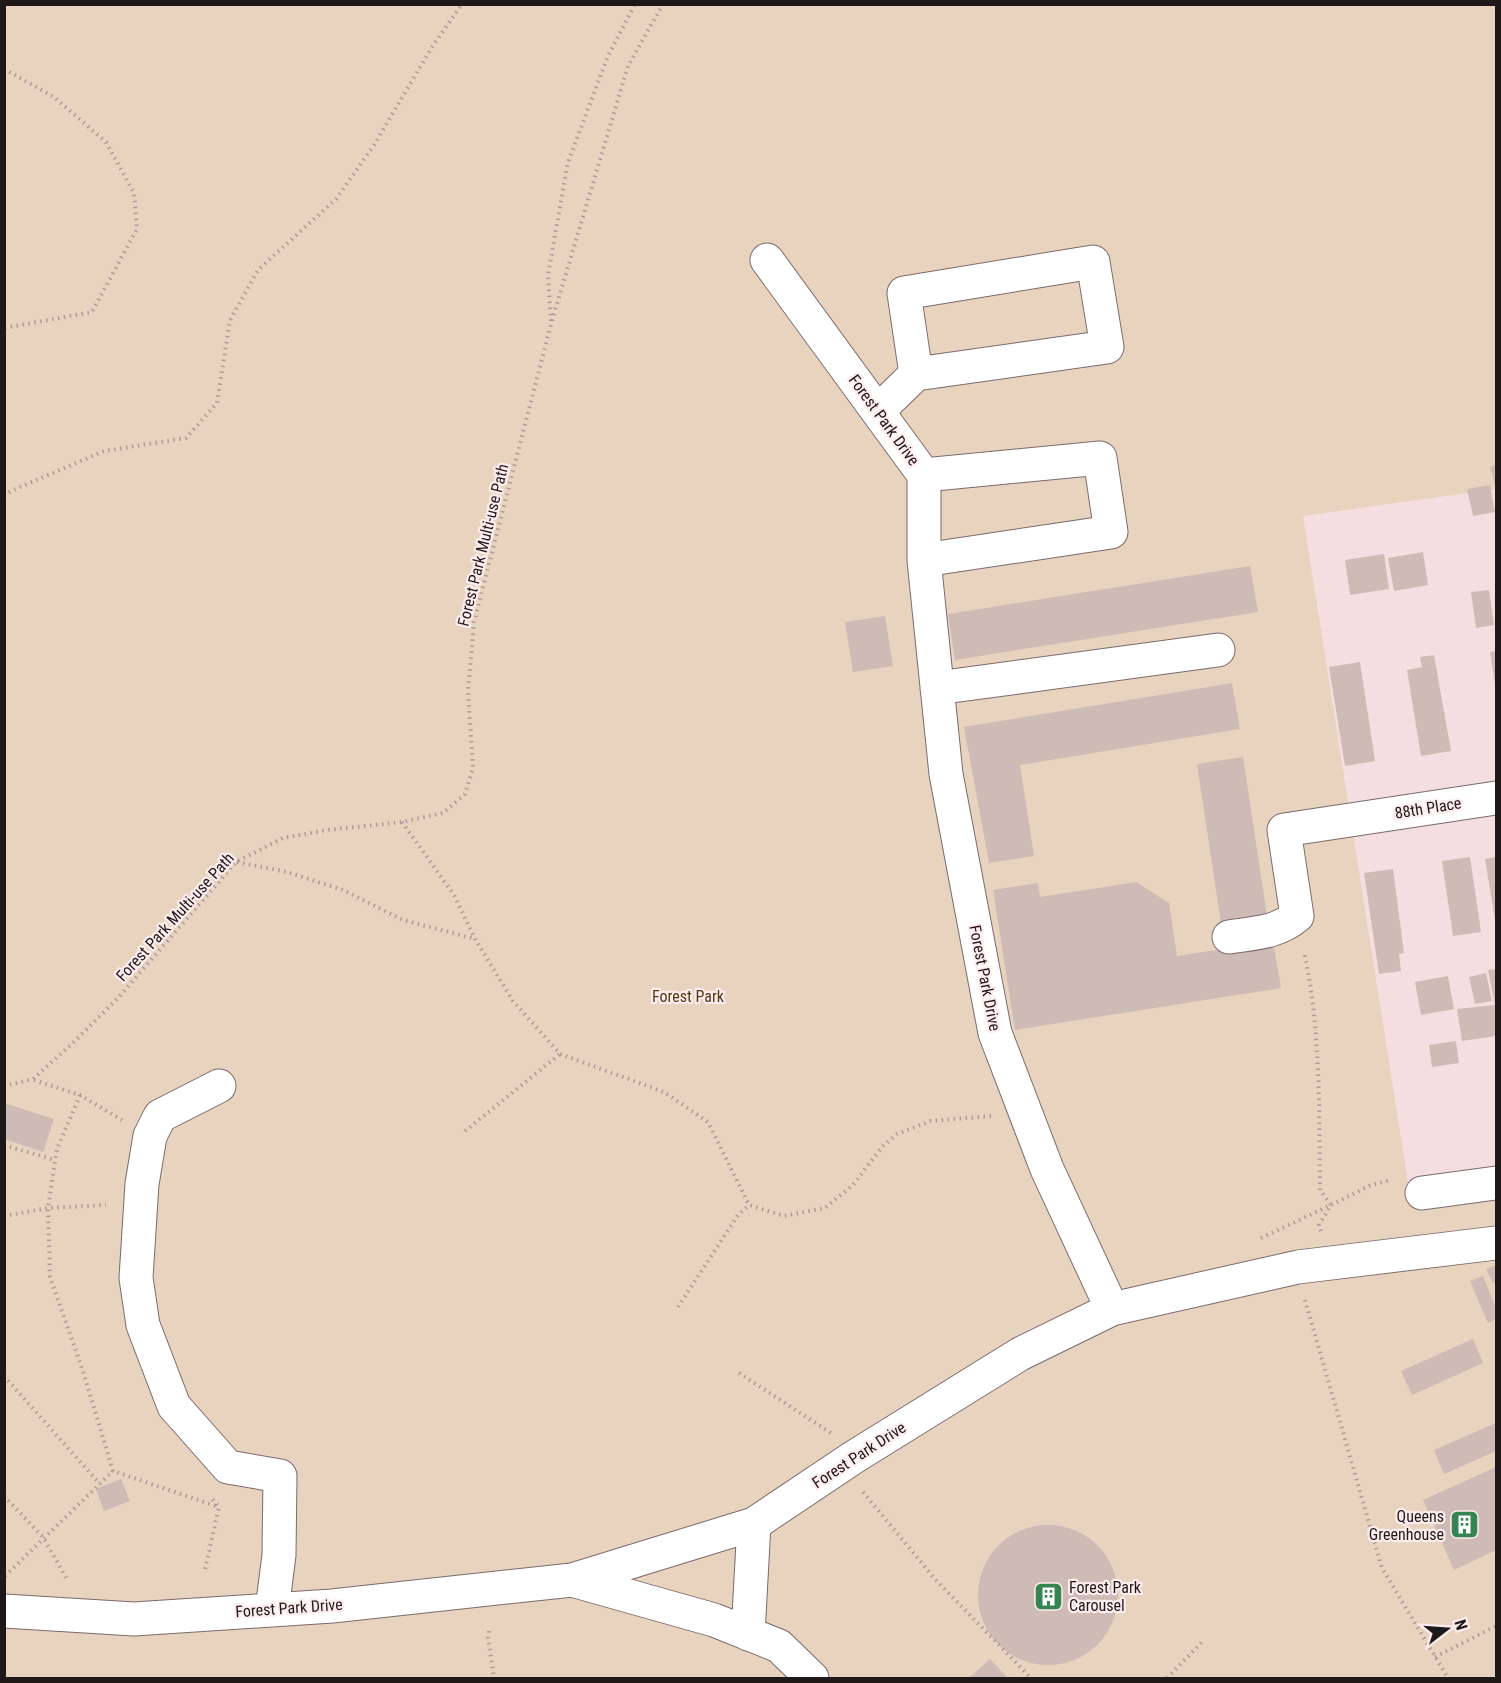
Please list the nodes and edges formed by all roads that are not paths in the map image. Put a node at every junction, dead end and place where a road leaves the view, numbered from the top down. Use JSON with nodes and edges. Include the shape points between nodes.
{"nodes":[{"id":1,"x":767,"y":260,"type":"dead end"},
{"id":2,"x":916,"y":374,"type":"junction"},
{"id":3,"x":878,"y":411,"type":"junction"},
{"id":4,"x":924,"y":475,"type":"junction"},
{"id":5,"x":924,"y":560,"type":"junction"},
{"id":6,"x":1218,"y":650,"type":"dead end"},
{"id":7,"x":937,"y":688,"type":"junction"},
{"id":8,"x":1497,"y":798,"type":"edge"},
{"id":9,"x":1229,"y":937,"type":"dead end"},
{"id":10,"x":219,"y":1086,"type":"dead end"},
{"id":11,"x":1497,"y":1183,"type":"edge"},
{"id":12,"x":1422,"y":1193,"type":"dead end"},
{"id":13,"x":1497,"y":1243,"type":"edge"},
{"id":14,"x":1112,"y":1310,"type":"junction"},
{"id":15,"x":754,"y":1524,"type":"junction"},
{"id":16,"x":572,"y":1580,"type":"junction"},
{"id":17,"x":272,"y":1610,"type":"junction"},
{"id":18,"x":4,"y":1611,"type":"edge"},
{"id":19,"x":748,"y":1634,"type":"junction"},
{"id":20,"x":812,"y":1678,"type":"edge"}],
"edges":[{"from":1,"to":3,"type":"street","name":"Forest Park Drive"},
{"from":2,"to":2,"type":"street","via":[[1107,347],[1093,262],[904,293]]},
{"from":2,"to":3,"type":"street"},
{"from":3,"to":4,"type":"street","name":"Forest Park Drive"},
{"from":4,"to":5,"type":"street","name":"Forest Park Drive"},
{"from":4,"to":5,"type":"street","via":[[1100,458],[1111,532]]},
{"from":5,"to":7,"type":"street","name":"Forest Park Drive"},
{"from":6,"to":7,"type":"street"},
{"from":7,"to":14,"type":"street","name":"Forest Park Drive","via":[[946,774],[995,1033],[1047,1169]]},
{"from":8,"to":9,"type":"street","name":"88th Place","via":[[1284,830],[1297,916],[1271,930]]},
{"from":10,"to":17,"type":"street","via":[[160,1116],[150,1136],[142,1184],[136,1278],[143,1325],[174,1406],[228,1467],[280,1476],[279,1555]]},
{"from":11,"to":12,"type":"street"},
{"from":13,"to":14,"type":"street","via":[[1298,1267]]},
{"from":14,"to":15,"type":"street","name":"Forest Park Drive","via":[[1020,1354]]},
{"from":15,"to":16,"type":"street","name":"Forest Park Drive"},
{"from":15,"to":19,"type":"street"},
{"from":16,"to":17,"type":"street","name":"Forest Park Drive"},
{"from":16,"to":19,"type":"street","name":"Forest Park Drive","via":[[714,1620]]},
{"from":17,"to":18,"type":"street","name":"Forest Park Drive","via":[[134,1618]]},
{"from":19,"to":20,"type":"street","name":"Forest Park Drive","via":[[779,1646]]}]}
